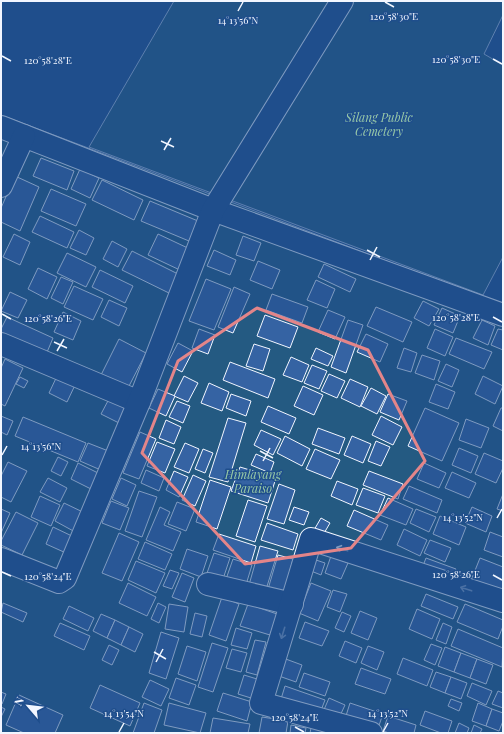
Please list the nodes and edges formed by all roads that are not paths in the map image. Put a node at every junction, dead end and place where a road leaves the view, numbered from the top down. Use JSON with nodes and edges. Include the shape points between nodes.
{"nodes":[{"id":1,"x":342,"y":1,"type":"edge"},
{"id":2,"x":1,"y":127,"type":"edge"},
{"id":3,"x":24,"y":136,"type":"junction"},
{"id":4,"x":1,"y":186,"type":"edge"},
{"id":5,"x":213,"y":210,"type":"junction"},
{"id":6,"x":503,"y":315,"type":"edge"},
{"id":7,"x":1,"y":344,"type":"edge"},
{"id":8,"x":139,"y":402,"type":"junction"},
{"id":9,"x":1,"y":559,"type":"edge"},
{"id":10,"x":208,"y":584,"type":"dead end"},
{"id":11,"x":503,"y":601,"type":"edge"},
{"id":12,"x":292,"y":604,"type":"junction"},
{"id":13,"x":371,"y":733,"type":"edge"}],
"edges":[{"from":1,"to":5,"type":"street"},
{"from":2,"to":3,"type":"street"},
{"from":3,"to":4,"type":"street"},
{"from":3,"to":5,"type":"street"},
{"from":5,"to":6,"type":"street"},
{"from":5,"to":8,"type":"street"},
{"from":7,"to":8,"type":"street"},
{"from":8,"to":9,"type":"street","via":[[65,578],[59,582]]},
{"from":10,"to":12,"type":"street"},
{"from":11,"to":12,"type":"street","one_way":true,"via":[[311,539]]},
{"from":12,"to":13,"type":"street","one_way":true,"via":[[261,703]]}]}
